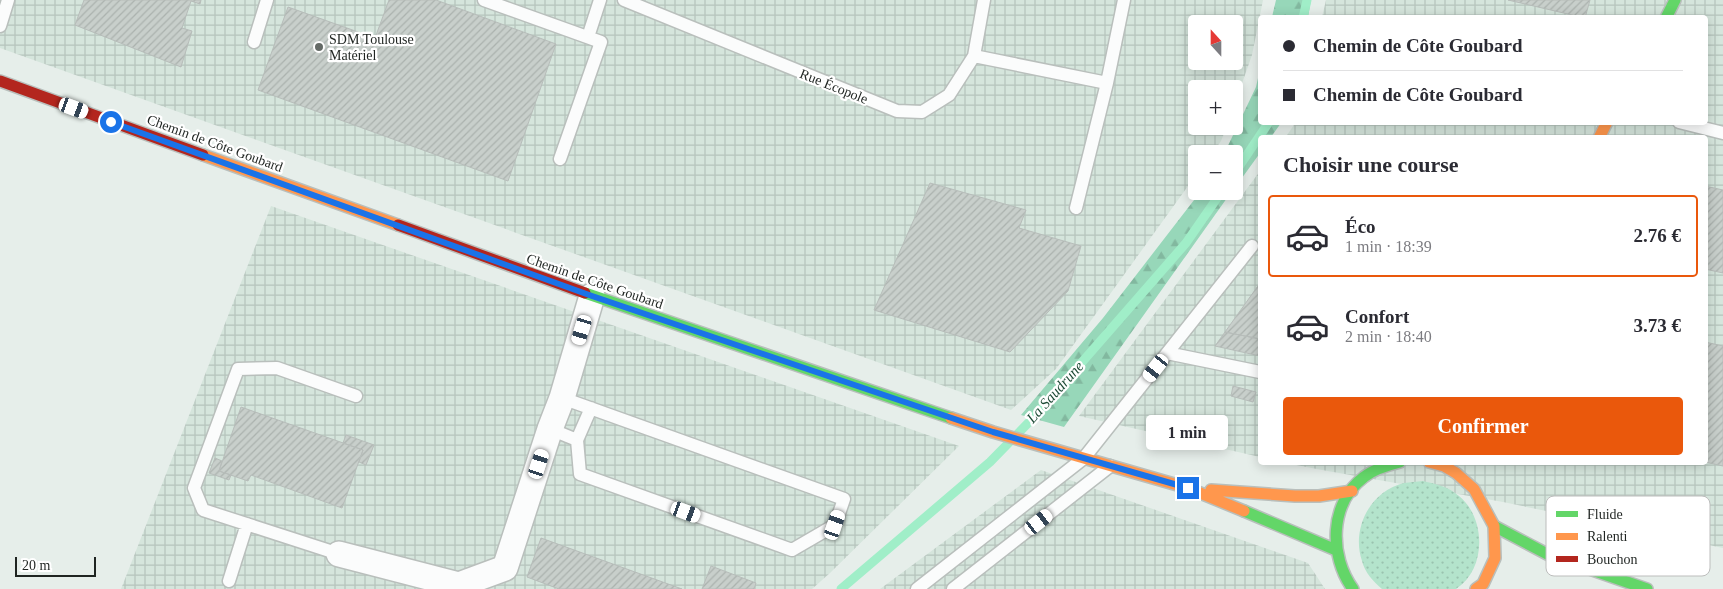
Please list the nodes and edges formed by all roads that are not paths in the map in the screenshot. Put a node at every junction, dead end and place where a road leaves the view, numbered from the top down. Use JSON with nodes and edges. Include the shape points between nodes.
{"nodes":[{"id":1,"x":8,"y":0,"type":"edge"},
{"id":2,"x":268,"y":0,"type":"edge"},
{"id":3,"x":484,"y":0,"type":"edge"},
{"id":4,"x":600,"y":0,"type":"edge"},
{"id":5,"x":624,"y":0,"type":"edge"},
{"id":6,"x":984,"y":0,"type":"edge"},
{"id":7,"x":1124,"y":0,"type":"edge"},
{"id":8,"x":1675,"y":0,"type":"edge"},
{"id":9,"x":1668,"y":15,"type":"edge"},
{"id":10,"x":0,"y":26,"type":"edge"},
{"id":11,"x":588,"y":37,"type":"junction"},
{"id":12,"x":254,"y":42,"type":"dead end"},
{"id":13,"x":974,"y":56,"type":"junction"},
{"id":14,"x":0,"y":81,"type":"edge"},
{"id":15,"x":1107,"y":83,"type":"junction"},
{"id":16,"x":1691,"y":125,"type":"edge"},
{"id":17,"x":1723,"y":133,"type":"edge"},
{"id":18,"x":560,"y":159,"type":"dead end"},
{"id":19,"x":1076,"y":208,"type":"dead end"},
{"id":20,"x":1252,"y":246,"type":"dead end"},
{"id":21,"x":592,"y":296,"type":"junction"},
{"id":22,"x":1168,"y":353,"type":"junction"},
{"id":23,"x":1258,"y":372,"type":"edge"},
{"id":24,"x":356,"y":396,"type":"dead end"},
{"id":25,"x":562,"y":398,"type":"junction"},
{"id":26,"x":591,"y":408,"type":"junction"},
{"id":27,"x":550,"y":429,"type":"junction"},
{"id":28,"x":577,"y":440,"type":"junction"},
{"id":29,"x":1084,"y":458,"type":"junction"},
{"id":30,"x":1389,"y":465,"type":"edge"},
{"id":31,"x":1446,"y":465,"type":"edge"},
{"id":32,"x":1111,"y":466,"type":"junction"},
{"id":33,"x":1188,"y":488,"type":"junction"},
{"id":34,"x":1352,"y":491,"type":"junction"},
{"id":35,"x":247,"y":524,"type":"junction"},
{"id":36,"x":1494,"y":526,"type":"junction"},
{"id":37,"x":1336,"y":550,"type":"junction"},
{"id":38,"x":1546,"y":553,"type":"edge"},
{"id":39,"x":339,"y":554,"type":"joint"},
{"id":40,"x":1610,"y":576,"type":"edge"},
{"id":41,"x":230,"y":581,"type":"dead end"},
{"id":42,"x":422,"y":583,"type":"edge"},
{"id":43,"x":917,"y":589,"type":"edge"},
{"id":44,"x":953,"y":589,"type":"edge"},
{"id":45,"x":1353,"y":589,"type":"edge"},
{"id":46,"x":1476,"y":589,"type":"edge"},
{"id":47,"x":1647,"y":589,"type":"edge"}],
"edges":[{"from":1,"to":10,"type":"lane"},
{"from":2,"to":12,"type":"lane"},
{"from":3,"to":11,"type":"lane"},
{"from":4,"to":11,"type":"lane"},
{"from":5,"to":13,"type":"lane","name":"Rue Écopole","via":[[897,111],[922,112],[949,95]]},
{"from":6,"to":13,"type":"lane","name":"Rue Écopole"},
{"from":7,"to":15,"type":"lane"},
{"from":8,"to":9,"type":"main road"},
{"from":11,"to":18,"type":"lane","via":[[601,42]]},
{"from":13,"to":15,"type":"lane"},
{"from":14,"to":21,"type":"main road","name":"Chemin de Côte Goubard"},
{"from":15,"to":19,"type":"lane"},
{"from":16,"to":17,"type":"lane"},
{"from":20,"to":22,"type":"lane"},
{"from":21,"to":25,"type":"street"},
{"from":21,"to":29,"type":"main road","name":"Chemin de Côte Goubard","via":[[993,432]]},
{"from":22,"to":23,"type":"lane"},
{"from":22,"to":29,"type":"lane"},
{"from":24,"to":35,"type":"lane","via":[[277,368],[238,370],[194,488],[203,510]]},
{"from":25,"to":26,"type":"lane"},
{"from":25,"to":27,"type":"street"},
{"from":26,"to":28,"type":"lane"},
{"from":26,"to":28,"type":"lane","via":[[844,499],[835,525],[792,550],[580,474]]},
{"from":27,"to":28,"type":"lane"},
{"from":27,"to":42,"type":"street","via":[[505,568],[460,585]]},
{"from":29,"to":32,"type":"main road","name":"Chemin de Côte Goubard"},
{"from":29,"to":43,"type":"lane"},
{"from":30,"to":34,"type":"main road","via":[[1363,478]]},
{"from":31,"to":36,"type":"main road","via":[[1474,489]]},
{"from":32,"to":33,"type":"main road","name":"Chemin de Côte Goubard"},
{"from":32,"to":44,"type":"lane"},
{"from":33,"to":34,"type":"main road","name":"Chemin de Côte Goubard","via":[[1295,496]]},
{"from":33,"to":37,"type":"main road","name":"Chemin de Côte Goubard"},
{"from":34,"to":37,"type":"main road","via":[[1337,519]]},
{"from":35,"to":39,"type":"lane"},
{"from":35,"to":41,"type":"lane"},
{"from":36,"to":38,"type":"main road"},
{"from":36,"to":46,"type":"main road","via":[[1495,558],[1483,584]]},
{"from":37,"to":45,"type":"main road","via":[[1346,580]]},
{"from":39,"to":42,"type":"street"},
{"from":40,"to":47,"type":"main road"}]}
